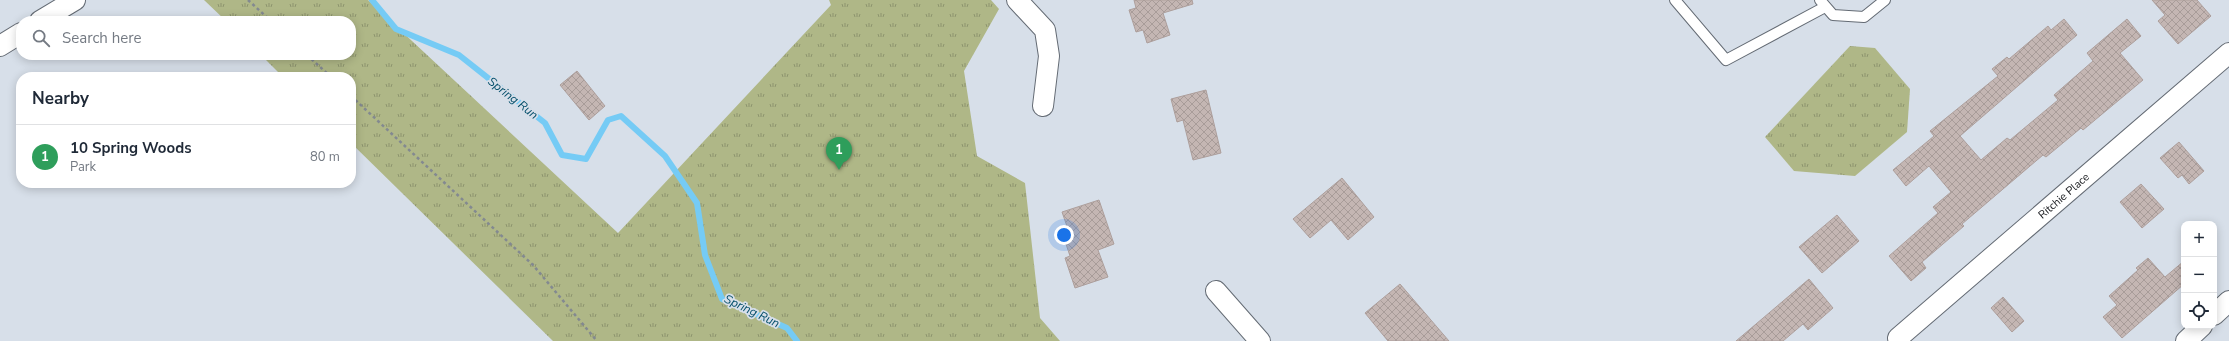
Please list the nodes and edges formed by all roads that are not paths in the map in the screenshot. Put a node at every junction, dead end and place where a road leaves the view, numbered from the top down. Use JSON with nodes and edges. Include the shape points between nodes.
{"nodes":[{"id":1,"x":75,"y":0,"type":"edge"},
{"id":2,"x":1017,"y":0,"type":"edge"},
{"id":3,"x":1675,"y":0,"type":"edge"},
{"id":4,"x":1885,"y":0,"type":"edge"},
{"id":5,"x":1823,"y":3,"type":"edge"},
{"id":6,"x":48,"y":11,"type":"edge"},
{"id":7,"x":16,"y":36,"type":"edge"},
{"id":8,"x":0,"y":46,"type":"edge"},
{"id":9,"x":2229,"y":53,"type":"edge"},
{"id":10,"x":1043,"y":106,"type":"dead end"},
{"id":11,"x":1216,"y":291,"type":"dead end"},
{"id":12,"x":2229,"y":301,"type":"edge"},
{"id":13,"x":2217,"y":312,"type":"edge"},
{"id":14,"x":1899,"y":340,"type":"edge"},
{"id":15,"x":1260,"y":341,"type":"edge"}],
"edges":[{"from":1,"to":6,"type":"street"},
{"from":2,"to":10,"type":"street","via":[[1045,30],[1049,56]]},
{"from":3,"to":5,"type":"lane","via":[[1726,60]]},
{"from":4,"to":5,"type":"lane","via":[[1864,18],[1833,15]]},
{"from":7,"to":8,"type":"street"},
{"from":9,"to":14,"type":"street","name":"Ritchie Place"},
{"from":11,"to":15,"type":"street"},
{"from":12,"to":13,"type":"street"}]}
